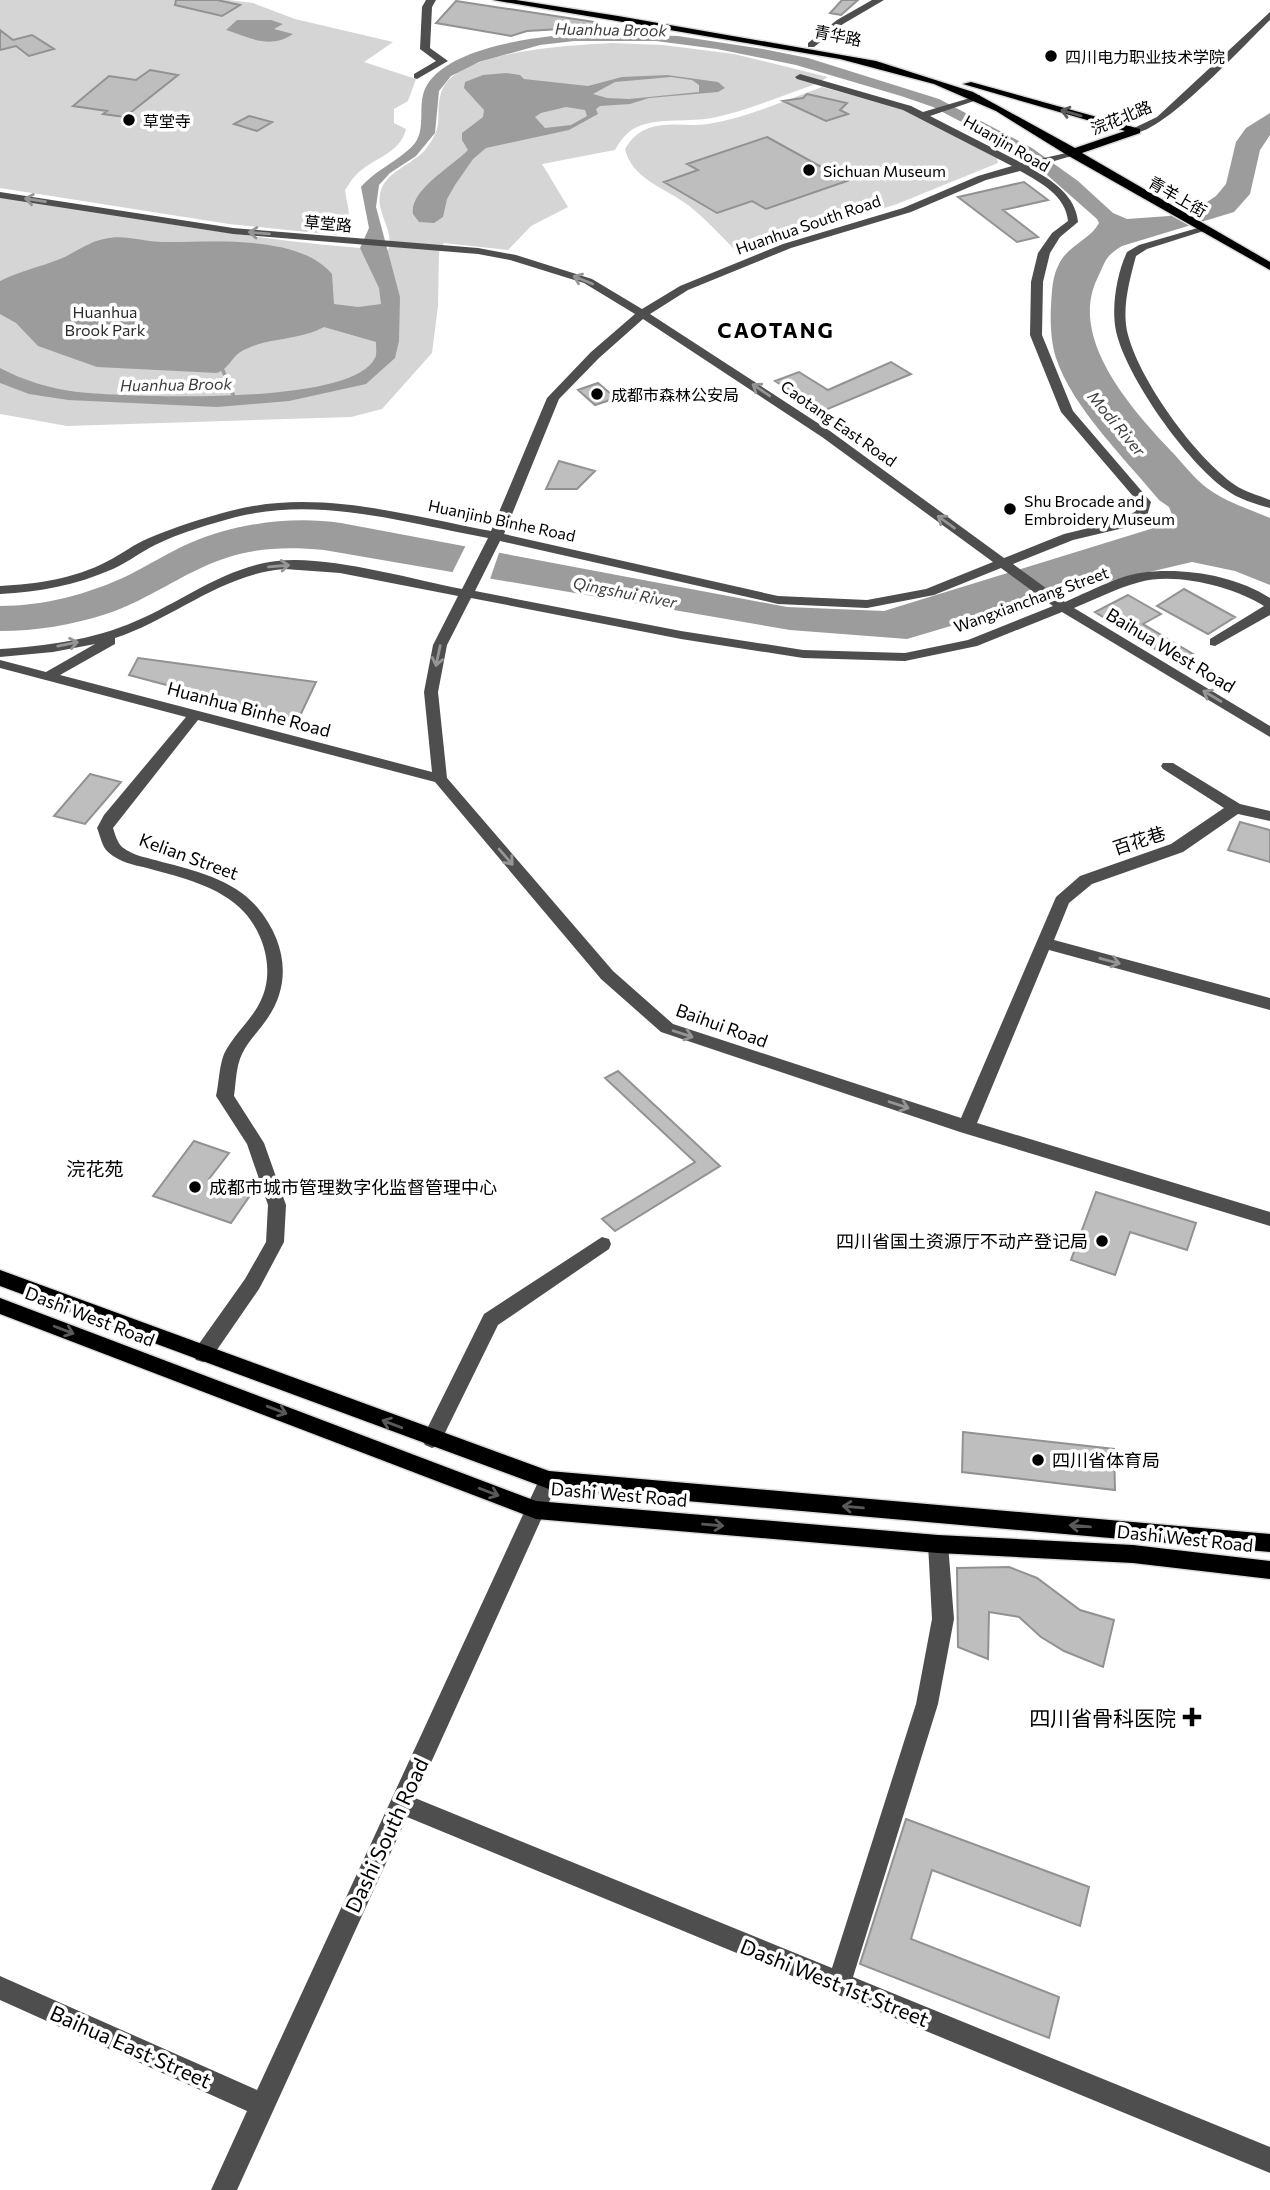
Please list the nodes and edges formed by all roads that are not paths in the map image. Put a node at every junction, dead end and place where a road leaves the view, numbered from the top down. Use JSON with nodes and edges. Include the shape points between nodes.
{"nodes":[{"id":1,"x":431,"y":0,"type":"edge"},
{"id":2,"x":498,"y":0,"type":"edge"},
{"id":3,"x":527,"y":0,"type":"edge"},
{"id":4,"x":879,"y":0,"type":"edge"},
{"id":5,"x":1270,"y":15,"type":"edge"},
{"id":6,"x":811,"y":46,"type":"junction"},
{"id":7,"x":417,"y":76,"type":"dead end"},
{"id":8,"x":800,"y":77,"type":"dead end"},
{"id":9,"x":976,"y":97,"type":"junction"},
{"id":10,"x":1016,"y":97,"type":"junction"},
{"id":11,"x":1000,"y":109,"type":"junction"},
{"id":12,"x":923,"y":116,"type":"junction"},
{"id":13,"x":1136,"y":131,"type":"junction"},
{"id":14,"x":1075,"y":151,"type":"junction"},
{"id":15,"x":1017,"y":167,"type":"junction"},
{"id":16,"x":0,"y":195,"type":"edge"},
{"id":17,"x":1205,"y":227,"type":"junction"},
{"id":18,"x":1270,"y":259,"type":"edge"},
{"id":19,"x":1270,"y":267,"type":"edge"},
{"id":20,"x":642,"y":313,"type":"junction"},
{"id":21,"x":1270,"y":504,"type":"edge"},
{"id":22,"x":494,"y":541,"type":"junction"},
{"id":23,"x":1006,"y":565,"type":"junction"},
{"id":24,"x":471,"y":587,"type":"junction"},
{"id":25,"x":0,"y":590,"type":"edge"},
{"id":26,"x":1058,"y":603,"type":"junction"},
{"id":27,"x":1270,"y":606,"type":"edge"},
{"id":28,"x":140,"y":624,"type":"junction"},
{"id":29,"x":1215,"y":642,"type":"dead end"},
{"id":30,"x":0,"y":653,"type":"edge"},
{"id":31,"x":0,"y":664,"type":"edge"},
{"id":32,"x":49,"y":676,"type":"junction"},
{"id":33,"x":196,"y":714,"type":"junction"},
{"id":34,"x":1270,"y":732,"type":"edge"},
{"id":35,"x":1168,"y":766,"type":"dead end"},
{"id":36,"x":440,"y":779,"type":"junction"},
{"id":37,"x":1235,"y":808,"type":"junction"},
{"id":38,"x":1270,"y":816,"type":"edge"},
{"id":39,"x":1044,"y":943,"type":"junction"},
{"id":40,"x":1270,"y":1004,"type":"edge"},
{"id":41,"x":966,"y":1126,"type":"junction"},
{"id":42,"x":1270,"y":1219,"type":"edge"},
{"id":43,"x":602,"y":1244,"type":"dead end"},
{"id":44,"x":0,"y":1279,"type":"edge"},
{"id":45,"x":0,"y":1306,"type":"edge"},
{"id":46,"x":203,"y":1354,"type":"junction"},
{"id":47,"x":432,"y":1440,"type":"junction"},
{"id":48,"x":549,"y":1480,"type":"junction"},
{"id":49,"x":536,"y":1510,"type":"junction"},
{"id":50,"x":1270,"y":1543,"type":"edge"},
{"id":51,"x":938,"y":1544,"type":"junction"},
{"id":52,"x":1270,"y":1570,"type":"edge"},
{"id":53,"x":401,"y":1803,"type":"junction"},
{"id":54,"x":839,"y":1983,"type":"junction"},
{"id":55,"x":0,"y":1988,"type":"edge"},
{"id":56,"x":262,"y":2105,"type":"junction"},
{"id":57,"x":1270,"y":2160,"type":"edge"},
{"id":58,"x":224,"y":2190,"type":"edge"}],
"edges":[{"from":1,"to":7,"type":"street","via":[[425,49],[443,61]]},
{"from":2,"to":9,"type":"main road","name":"青华路","via":[[863,60],[919,74]]},
{"from":3,"to":6,"type":"main road","name":"青华路"},
{"from":4,"to":6,"type":"street","via":[[840,22]]},
{"from":5,"to":13,"type":"street","name":"浣花北路","via":[[1161,119]]},
{"from":6,"to":10,"type":"main road","name":"青华路"},
{"from":8,"to":12,"type":"street","name":"Huanjin Road"},
{"from":9,"to":11,"type":"main road","name":"青华路"},
{"from":9,"to":12,"type":"street"},
{"from":10,"to":11,"type":"main road","via":[[1002,102]]},
{"from":13,"to":10,"type":"main road","name":"青华路","one_way":true},
{"from":11,"to":14,"type":"main road","name":"青华路"},
{"from":12,"to":15,"type":"street","name":"Huanjin Road"},
{"from":13,"to":14,"type":"main road","name":"浣花北路"},
{"from":14,"to":15,"type":"street","name":"Huanhua South Road"},
{"from":14,"to":17,"type":"main road","name":"青羊上街"},
{"from":15,"to":20,"type":"street","name":"Huanhua South Road","via":[[907,210],[786,246],[684,288]]},
{"from":15,"to":23,"type":"street","name":"Huanjin Road","via":[[1061,194],[1072,211],[1073,222],[1056,235],[1044,253],[1037,282],[1036,335],[1067,412],[1145,502],[1142,513],[1127,523],[1069,537]]},
{"from":20,"to":16,"type":"street","name":"草堂路","one_way":true,"via":[[588,281],[512,257],[233,231]]},
{"from":17,"to":18,"type":"main road","name":"青羊上街"},
{"from":17,"to":19,"type":"main road","name":"青羊上街"},
{"from":17,"to":21,"type":"street","via":[[1130,254],[1122,285],[1121,331],[1150,395],[1210,470],[1231,488]]},
{"from":20,"to":22,"type":"street","name":"Huanhua South Road","via":[[554,398]]},
{"from":23,"to":20,"type":"street","name":"Caotang East Road","one_way":true,"via":[[826,433]]},
{"from":22,"to":23,"type":"street","name":"Huanjinb Binhe Road","via":[[791,601],[867,604],[896,600]]},
{"from":22,"to":24,"type":"street","name":"Huanhua South Road"},
{"from":22,"to":25,"type":"street","name":"Huanjinb Binhe Road","via":[[333,505],[278,506],[201,523],[77,578],[40,588]]},
{"from":23,"to":26,"type":"street","name":"Caotang East Road"},
{"from":24,"to":26,"type":"street","name":"Wangxianchang Street","via":[[681,635],[803,654],[905,657],[972,643]]},
{"from":28,"to":24,"type":"street","one_way":true,"via":[[223,580],[278,565],[304,564]]},
{"from":24,"to":36,"type":"street","one_way":true,"via":[[440,645],[431,692]]},
{"from":26,"to":27,"type":"street","name":"Wangxianchang Street","via":[[1140,577],[1191,576],[1248,590]]},
{"from":34,"to":26,"type":"street","name":"Baihua West Road","one_way":true},
{"from":27,"to":29,"type":"street"},
{"from":30,"to":28,"type":"street","one_way":true,"via":[[102,637]]},
{"from":28,"to":32,"type":"street"},
{"from":31,"to":32,"type":"street","name":"Huanhua Binhe Road"},
{"from":32,"to":33,"type":"street","name":"Huanhua Binhe Road"},
{"from":33,"to":36,"type":"street","name":"Huanhua Binhe Road"},
{"from":33,"to":46,"type":"street","name":"Kelian Street","via":[[105,828],[113,848],[126,857],[238,895],[265,925],[277,960],[270,1001],[233,1054],[225,1096],[256,1143],[277,1205],[275,1242]]},
{"from":35,"to":37,"type":"street"},
{"from":36,"to":41,"type":"street","name":"Baihui Road","one_way":true,"via":[[607,975],[667,1028]]},
{"from":37,"to":38,"type":"street"},
{"from":37,"to":39,"type":"street","name":"百花巷","via":[[1177,849],[1120,865],[1073,886]]},
{"from":39,"to":40,"type":"street","one_way":true},
{"from":39,"to":41,"type":"street","name":"百花巷"},
{"from":41,"to":42,"type":"street","name":"Baihui Road"},
{"from":43,"to":47,"type":"street","via":[[491,1320]]},
{"from":44,"to":46,"type":"main road","name":"Dashi West Road"},
{"from":45,"to":49,"type":"main road","name":"Dashi West Road","one_way":true},
{"from":47,"to":46,"type":"main road","name":"Dashi West Road","one_way":true},
{"from":47,"to":48,"type":"main road","name":"Dashi West Road"},
{"from":48,"to":49,"type":"street","name":"Dashi South Road"},
{"from":50,"to":48,"type":"main road","name":"Dashi West Road","one_way":true},
{"from":49,"to":51,"type":"main road","name":"Dashi West Road","one_way":true},
{"from":49,"to":53,"type":"street","name":"Dashi South Road"},
{"from":51,"to":52,"type":"main road","name":"Dashi West Road","via":[[1133,1554]]},
{"from":51,"to":54,"type":"street","via":[[943,1619],[927,1704]]},
{"from":53,"to":54,"type":"street","name":"Dashi West 1st Street"},
{"from":53,"to":56,"type":"street","name":"Dashi South Road"},
{"from":54,"to":57,"type":"street","name":"Dashi West 1st Street"},
{"from":55,"to":56,"type":"street","name":"Baihua East Street"},
{"from":56,"to":58,"type":"street","name":"Dashi South Road"}]}
